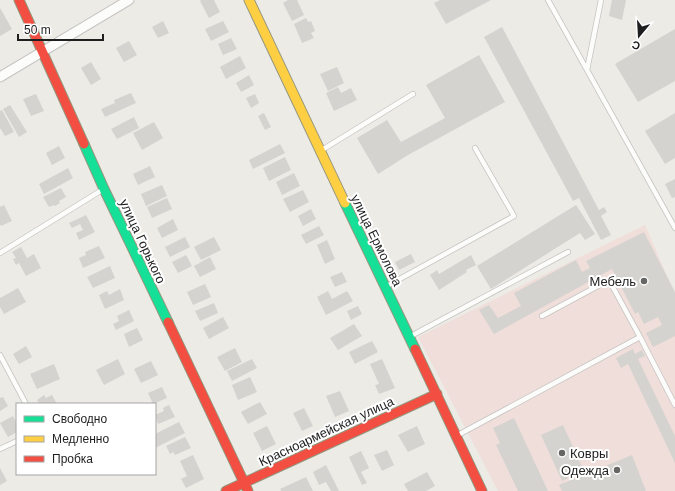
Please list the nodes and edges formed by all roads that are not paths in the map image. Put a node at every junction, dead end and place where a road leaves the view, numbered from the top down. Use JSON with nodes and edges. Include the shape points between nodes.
{"nodes":[{"id":1,"x":19,"y":0,"type":"edge"},
{"id":2,"x":129,"y":0,"type":"edge"},
{"id":3,"x":249,"y":0,"type":"edge"},
{"id":4,"x":548,"y":0,"type":"edge"},
{"id":5,"x":602,"y":0,"type":"edge"},
{"id":6,"x":43,"y":51,"type":"junction"},
{"id":7,"x":587,"y":70,"type":"junction"},
{"id":8,"x":0,"y":76,"type":"edge"},
{"id":9,"x":413,"y":94,"type":"dead end"},
{"id":10,"x":475,"y":148,"type":"dead end"},
{"id":11,"x":320,"y":150,"type":"junction"},
{"id":12,"x":104,"y":189,"type":"junction"},
{"id":13,"x":675,"y":228,"type":"edge"},
{"id":14,"x":568,"y":252,"type":"dead end"},
{"id":15,"x":0,"y":253,"type":"edge"},
{"id":16,"x":385,"y":287,"type":"junction"},
{"id":17,"x":542,"y":316,"type":"dead end"},
{"id":18,"x":409,"y":336,"type":"junction"},
{"id":19,"x":640,"y":337,"type":"junction"},
{"id":20,"x":0,"y":355,"type":"edge"},
{"id":21,"x":437,"y":394,"type":"junction"},
{"id":22,"x":25,"y":403,"type":"edge"},
{"id":23,"x":675,"y":405,"type":"edge"},
{"id":24,"x":456,"y":436,"type":"junction"},
{"id":25,"x":16,"y":441,"type":"edge"},
{"id":26,"x":0,"y":449,"type":"edge"},
{"id":27,"x":246,"y":487,"type":"edge"},
{"id":28,"x":226,"y":491,"type":"edge"},
{"id":29,"x":482,"y":491,"type":"edge"}],
"edges":[{"from":1,"to":6,"type":"street","name":"улица Горького"},
{"from":2,"to":6,"type":"street"},
{"from":3,"to":11,"type":"street","name":"улица Ермолова"},
{"from":4,"to":7,"type":"lane"},
{"from":5,"to":7,"type":"lane"},
{"from":6,"to":8,"type":"street"},
{"from":6,"to":12,"type":"street","name":"улица Горького"},
{"from":7,"to":13,"type":"lane"},
{"from":9,"to":11,"type":"lane"},
{"from":10,"to":16,"type":"lane","via":[[514,216]]},
{"from":11,"to":16,"type":"street","name":"улица Ермолова"},
{"from":12,"to":15,"type":"lane"},
{"from":12,"to":27,"type":"street","name":"улица Горького"},
{"from":14,"to":18,"type":"lane"},
{"from":16,"to":18,"type":"street","name":"улица Ермолова"},
{"from":17,"to":19,"type":"lane","via":[[609,280]]},
{"from":18,"to":21,"type":"street","name":"улица Ермолова"},
{"from":19,"to":23,"type":"lane"},
{"from":19,"to":24,"type":"lane"},
{"from":20,"to":22,"type":"lane"},
{"from":21,"to":24,"type":"street","name":"улица Ермолова"},
{"from":21,"to":27,"type":"street","name":"Красноармейская улица"},
{"from":24,"to":29,"type":"street","name":"улица Ермолова"},
{"from":25,"to":26,"type":"lane"},
{"from":27,"to":28,"type":"street","name":"Красноармейская улица"}]}
